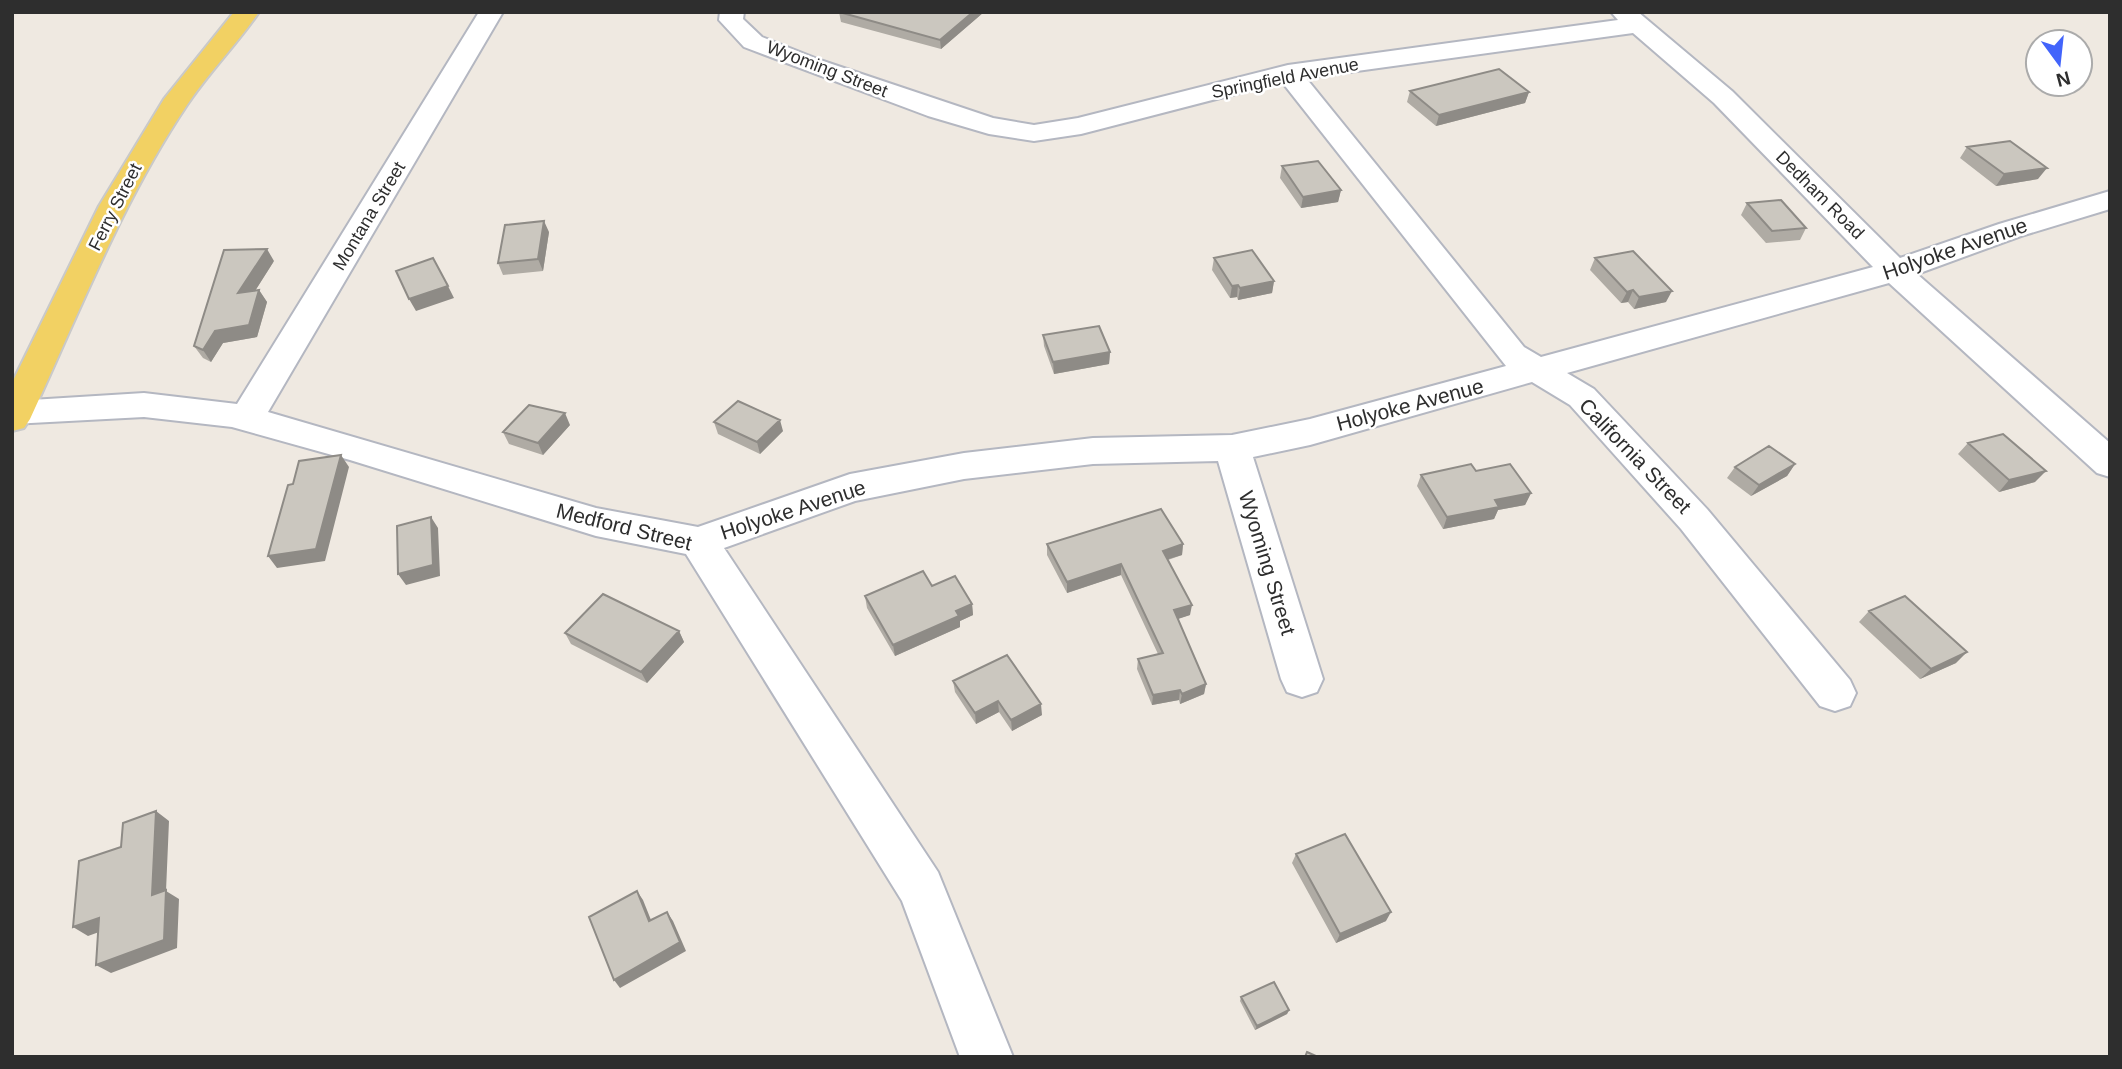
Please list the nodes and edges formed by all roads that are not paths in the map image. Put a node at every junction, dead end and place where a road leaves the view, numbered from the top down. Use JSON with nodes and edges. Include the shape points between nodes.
{"nodes":[{"id":1,"x":247,"y":12,"type":"edge"},
{"id":2,"x":491,"y":12,"type":"edge"},
{"id":3,"x":732,"y":12,"type":"edge"},
{"id":4,"x":1630,"y":18,"type":"edge"},
{"id":5,"x":1288,"y":74,"type":"junction"},
{"id":6,"x":937,"y":110,"type":"joint"},
{"id":7,"x":2110,"y":200,"type":"edge"},
{"id":8,"x":1895,"y":271,"type":"junction"},
{"id":9,"x":1534,"y":371,"type":"junction"},
{"id":10,"x":14,"y":416,"type":"edge"},
{"id":11,"x":246,"y":419,"type":"junction"},
{"id":12,"x":1232,"y":448,"type":"junction"},
{"id":13,"x":2110,"y":464,"type":"edge"},
{"id":14,"x":699,"y":542,"type":"junction"},
{"id":15,"x":1302,"y":679,"type":"dead end"},
{"id":16,"x":1835,"y":693,"type":"dead end"},
{"id":17,"x":987,"y":1057,"type":"edge"}],
"edges":[{"from":1,"to":10,"type":"main road","name":"Ferry Street","via":[[191,76],[149,142]]},
{"from":2,"to":11,"type":"street","name":"Montana Street"},
{"from":3,"to":6,"type":"street","name":"Wyoming Street","via":[[731,20],[753,41]]},
{"from":4,"to":5,"type":"street","name":"Springfield Avenue"},
{"from":4,"to":8,"type":"street","name":"Dedham Road","via":[[1723,97]]},
{"from":5,"to":6,"type":"street","name":"Springfield Avenue","via":[[1081,126],[1034,133]]},
{"from":5,"to":9,"type":"street","name":"California Street","via":[[1512,355]]},
{"from":7,"to":8,"type":"street","name":"Holyoke Avenue"},
{"from":8,"to":9,"type":"street","name":"Holyoke Avenue"},
{"from":8,"to":13,"type":"street","name":"Dedham Road"},
{"from":9,"to":12,"type":"street","name":"Holyoke Avenue","via":[[1310,432]]},
{"from":9,"to":16,"type":"street","name":"California Street","via":[[1582,397],[1695,519]]},
{"from":10,"to":11,"type":"street","name":"Medford Street","via":[[144,405]]},
{"from":11,"to":14,"type":"street","name":"Medford Street","via":[[596,522]]},
{"from":12,"to":14,"type":"street","name":"Holyoke Avenue","via":[[1093,451],[964,466],[850,488]]},
{"from":12,"to":15,"type":"street","name":"Wyoming Street"},
{"from":14,"to":17,"type":"street","name":"Medford Street","via":[[921,888]]}]}
